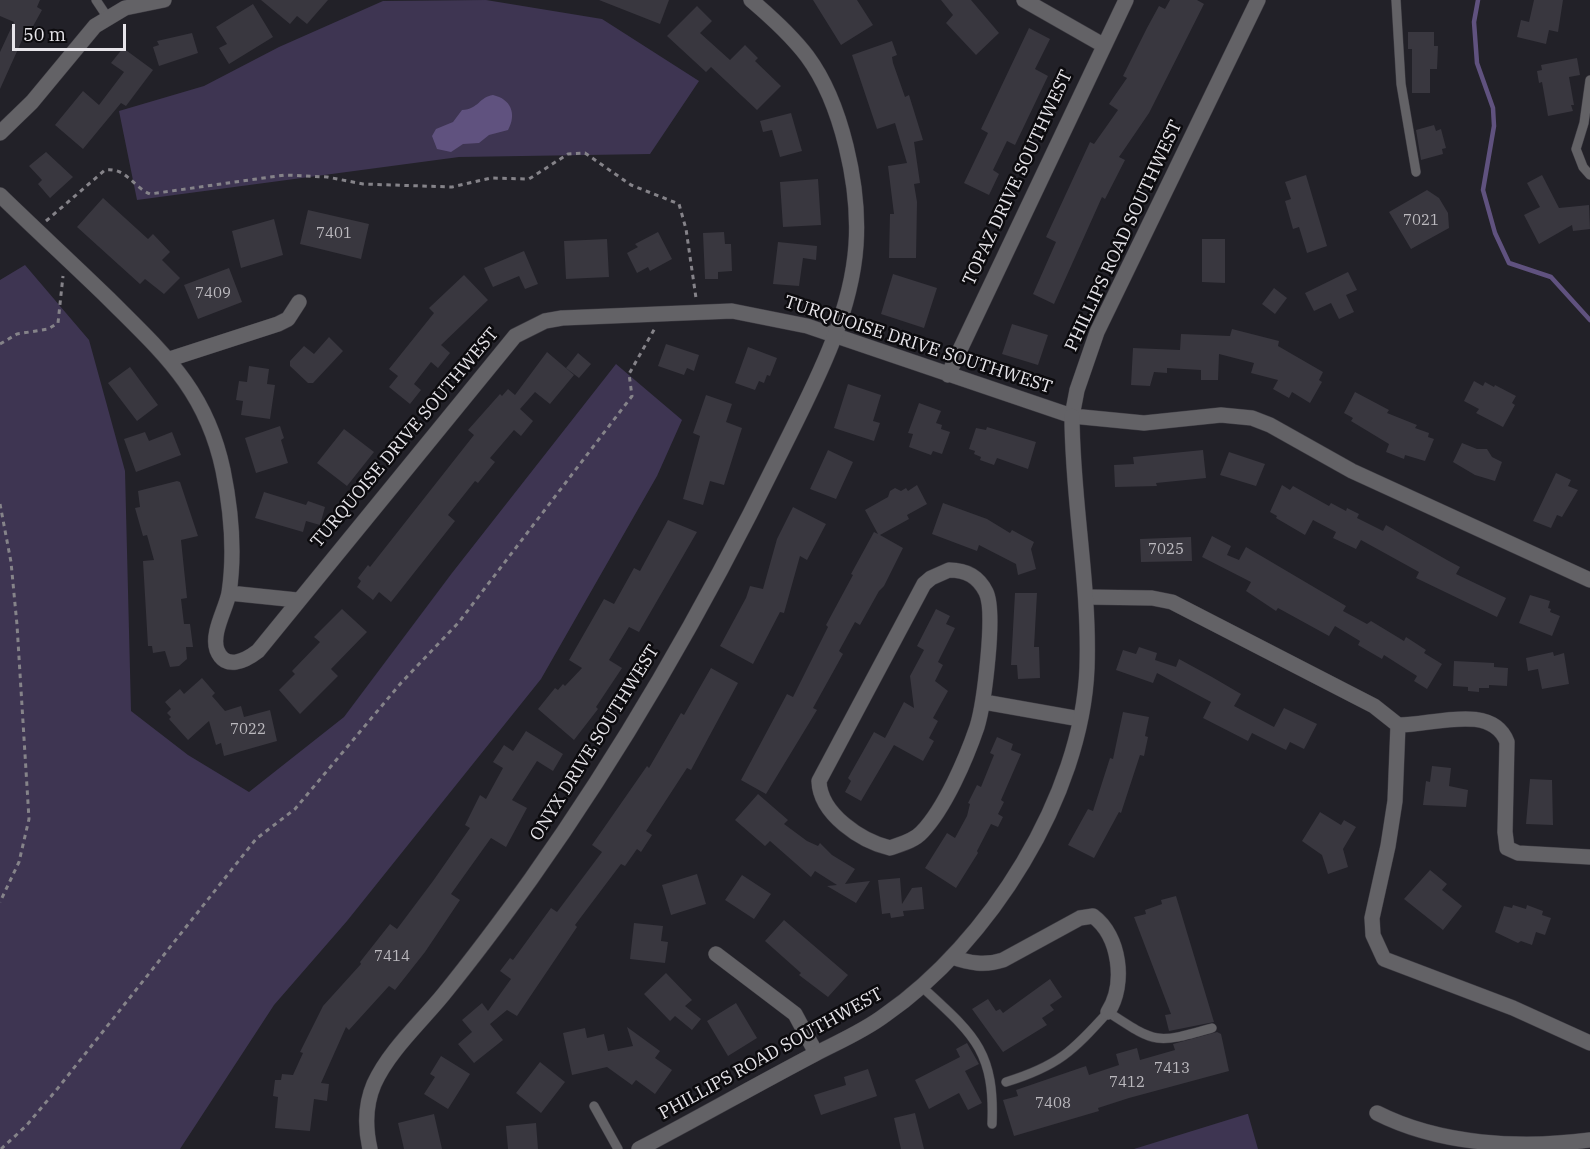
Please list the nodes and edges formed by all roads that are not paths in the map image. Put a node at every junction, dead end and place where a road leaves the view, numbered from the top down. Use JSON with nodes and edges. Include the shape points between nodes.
{"nodes":[{"id":1,"x":96,"y":0,"type":"edge"},
{"id":2,"x":164,"y":0,"type":"edge"},
{"id":3,"x":751,"y":0,"type":"edge"},
{"id":4,"x":1024,"y":0,"type":"edge"},
{"id":5,"x":1126,"y":0,"type":"edge"},
{"id":6,"x":1258,"y":0,"type":"edge"},
{"id":7,"x":1396,"y":0,"type":"edge"},
{"id":8,"x":148,"y":1,"type":"edge"},
{"id":9,"x":108,"y":18,"type":"junction"},
{"id":10,"x":1103,"y":45,"type":"junction"},
{"id":11,"x":1590,"y":80,"type":"edge"},
{"id":12,"x":0,"y":133,"type":"edge"},
{"id":13,"x":1416,"y":172,"type":"dead end"},
{"id":14,"x":1590,"y":175,"type":"edge"},
{"id":15,"x":0,"y":195,"type":"edge"},
{"id":16,"x":299,"y":303,"type":"dead end"},
{"id":17,"x":834,"y":335,"type":"junction"},
{"id":18,"x":170,"y":359,"type":"junction"},
{"id":19,"x":948,"y":375,"type":"junction"},
{"id":20,"x":1072,"y":416,"type":"junction"},
{"id":21,"x":1590,"y":580,"type":"edge"},
{"id":22,"x":229,"y":593,"type":"junction"},
{"id":23,"x":1086,"y":597,"type":"junction"},
{"id":24,"x":297,"y":600,"type":"junction"},
{"id":25,"x":984,"y":702,"type":"junction"},
{"id":26,"x":1080,"y":719,"type":"junction"},
{"id":27,"x":1398,"y":725,"type":"junction"},
{"id":28,"x":1590,"y":857,"type":"edge"},
{"id":29,"x":716,"y":954,"type":"dead end"},
{"id":30,"x":952,"y":957,"type":"junction"},
{"id":31,"x":922,"y":987,"type":"junction"},
{"id":32,"x":1108,"y":1012,"type":"junction"},
{"id":33,"x":1212,"y":1028,"type":"dead end"},
{"id":34,"x":1590,"y":1043,"type":"edge"},
{"id":35,"x":816,"y":1053,"type":"junction"},
{"id":36,"x":1006,"y":1082,"type":"dead end"},
{"id":37,"x":594,"y":1106,"type":"dead end"},
{"id":38,"x":1377,"y":1113,"type":"dead end"},
{"id":39,"x":992,"y":1124,"type":"dead end"},
{"id":40,"x":1590,"y":1140,"type":"edge"},
{"id":41,"x":370,"y":1149,"type":"edge"},
{"id":42,"x":618,"y":1149,"type":"edge"},
{"id":43,"x":639,"y":1149,"type":"edge"}],
"edges":[{"from":1,"to":9,"type":"lane"},
{"from":2,"to":8,"type":"street"},
{"from":3,"to":17,"type":"street","name":"ONYX DRIVE SOUTHWEST","via":[[793,39],[818,72],[852,173],[856,244],[851,281]]},
{"from":4,"to":10,"type":"street"},
{"from":5,"to":10,"type":"street","name":"TOPAZ DRIVE SOUTHWEST"},
{"from":6,"to":20,"type":"street","name":"PHILLIPS ROAD SOUTHWEST","via":[[1097,332]]},
{"from":7,"to":13,"type":"lane","via":[[1403,103]]},
{"from":8,"to":9,"type":"street"},
{"from":9,"to":12,"type":"street","via":[[95,26],[32,102]]},
{"from":10,"to":19,"type":"street","name":"TOPAZ DRIVE SOUTHWEST"},
{"from":11,"to":14,"type":"lane","via":[[1576,149]]},
{"from":15,"to":18,"type":"street","name":"TURQUOISE DRIVE SOUTHWEST"},
{"from":16,"to":18,"type":"street","via":[[288,319],[278,324]]},
{"from":17,"to":19,"type":"street","name":"TURQUOISE DRIVE SOUTHWEST"},
{"from":17,"to":24,"type":"street","name":"TURQUOISE DRIVE SOUTHWEST","via":[[751,313],[665,313],[545,321],[515,336]]},
{"from":17,"to":41,"type":"street","name":"ONYX DRIVE SOUTHWEST","via":[[792,430],[688,632],[602,774],[531,879],[382,1068],[368,1100],[366,1127]]},
{"from":18,"to":22,"type":"street","name":"TURQUOISE DRIVE SOUTHWEST","via":[[204,413],[218,451],[232,531]]},
{"from":19,"to":20,"type":"street","name":"TURQUOISE DRIVE SOUTHWEST"},
{"from":20,"to":21,"type":"street","name":"TURQUOISE DRIVE SOUTHWEST","via":[[1144,423],[1221,415],[1252,418],[1352,471]]},
{"from":20,"to":23,"type":"street","name":"PHILLIPS ROAD SOUTHWEST"},
{"from":22,"to":24,"type":"street"},
{"from":22,"to":24,"type":"street","name":"TURQUOISE DRIVE SOUTHWEST","via":[[216,648],[222,659],[232,663],[244,662],[258,651]]},
{"from":23,"to":26,"type":"street","name":"PHILLIPS ROAD SOUTHWEST","via":[[1087,669]]},
{"from":23,"to":27,"type":"street","via":[[1172,602],[1374,706]]},
{"from":25,"to":25,"type":"street","via":[[986,592],[972,575],[958,570],[943,572],[924,584],[823,770],[819,789],[829,811],[855,831],[890,848],[921,834],[943,801],[968,750]]},
{"from":25,"to":26,"type":"street"},
{"from":26,"to":30,"type":"street","name":"PHILLIPS ROAD SOUTHWEST","via":[[1068,765],[1032,846],[981,924]]},
{"from":27,"to":28,"type":"street","via":[[1470,719],[1495,725],[1507,741],[1507,848],[1518,853]]},
{"from":27,"to":34,"type":"street","via":[[1393,813],[1372,918],[1377,946],[1384,959],[1513,1008]]},
{"from":29,"to":35,"type":"street","via":[[795,1014]]},
{"from":30,"to":31,"type":"street","name":"PHILLIPS ROAD SOUTHWEST"},
{"from":30,"to":32,"type":"street","via":[[991,964],[1080,918],[1093,916],[1104,927],[1119,972],[1117,994]]},
{"from":31,"to":35,"type":"street","name":"PHILLIPS ROAD SOUTHWEST","via":[[884,1016]]},
{"from":31,"to":39,"type":"lane","via":[[979,1044],[987,1061]]},
{"from":32,"to":33,"type":"lane","via":[[1137,1031],[1162,1040]]},
{"from":32,"to":36,"type":"lane","via":[[1075,1049],[1043,1070]]},
{"from":35,"to":43,"type":"street","name":"PHILLIPS ROAD SOUTHWEST"},
{"from":37,"to":42,"type":"lane"},
{"from":38,"to":40,"type":"street","via":[[1434,1134],[1471,1142],[1556,1147]]}]}
